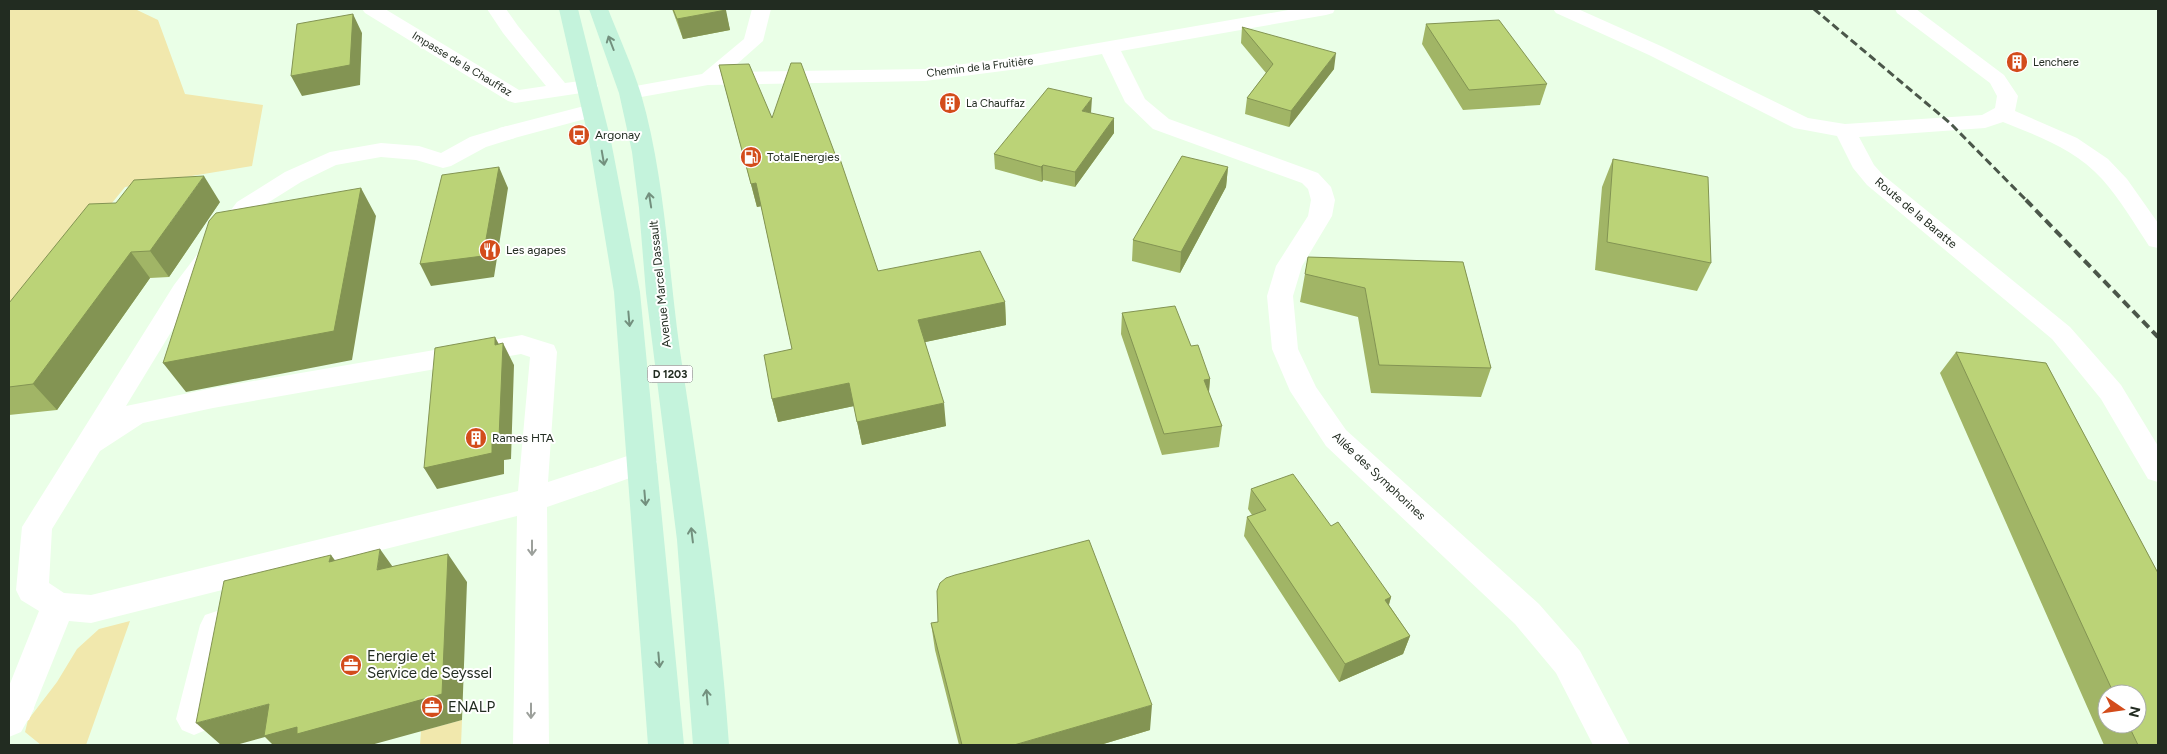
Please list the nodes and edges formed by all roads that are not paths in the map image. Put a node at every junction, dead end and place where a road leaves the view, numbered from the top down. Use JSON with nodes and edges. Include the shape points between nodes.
{"nodes":[{"id":1,"x":372,"y":9,"type":"edge"},
{"id":2,"x":497,"y":9,"type":"edge"},
{"id":3,"x":568,"y":9,"type":"edge"},
{"id":4,"x":598,"y":9,"type":"edge"},
{"id":5,"x":761,"y":9,"type":"edge"},
{"id":6,"x":1326,"y":9,"type":"edge"},
{"id":7,"x":1564,"y":9,"type":"edge"},
{"id":8,"x":1904,"y":9,"type":"edge"},
{"id":9,"x":1109,"y":48,"type":"junction"},
{"id":10,"x":708,"y":79,"type":"junction"},
{"id":11,"x":560,"y":90,"type":"junction"},
{"id":12,"x":630,"y":93,"type":"junction"},
{"id":13,"x":590,"y":98,"type":"junction"},
{"id":14,"x":2002,"y":114,"type":"junction"},
{"id":15,"x":1845,"y":131,"type":"junction"},
{"id":16,"x":2158,"y":240,"type":"edge"},
{"id":17,"x":90,"y":443,"type":"junction"},
{"id":18,"x":642,"y":462,"type":"junction"},
{"id":19,"x":2158,"y":471,"type":"edge"},
{"id":20,"x":532,"y":500,"type":"junction"},
{"id":21,"x":230,"y":575,"type":"junction"},
{"id":22,"x":58,"y":606,"type":"junction"},
{"id":23,"x":13,"y":715,"type":"edge"},
{"id":24,"x":194,"y":719,"type":"dead end"},
{"id":25,"x":530,"y":745,"type":"edge"},
{"id":26,"x":666,"y":745,"type":"edge"},
{"id":27,"x":712,"y":745,"type":"edge"},
{"id":28,"x":1612,"y":745,"type":"edge"}],
"edges":[{"from":1,"to":11,"type":"street","name":"Impasse de la Chauffaz","via":[[515,97]]},
{"from":2,"to":11,"type":"street"},
{"from":3,"to":13,"type":"main road","number":"D 1203"},
{"from":12,"to":4,"type":"main road","name":"Avenue Marcel Dassault","number":"D 1203","one_way":true},
{"from":5,"to":10,"type":"street","via":[[753,41]]},
{"from":6,"to":9,"type":"street","name":"Chemin de la Fruitière"},
{"from":7,"to":15,"type":"street","via":[[1802,123]]},
{"from":8,"to":14,"type":"street","via":[[1997,79],[2007,92],[2009,103]]},
{"from":9,"to":10,"type":"street","name":"Chemin de la Fruitière","via":[[925,75]]},
{"from":9,"to":28,"type":"street","name":"Allée des Symphorines","via":[[1136,102],[1161,124],[1310,178],[1319,187],[1323,200],[1320,216],[1288,266],[1280,296],[1285,349],[1304,391],[1336,438],[1527,614],[1568,662]]},
{"from":10,"to":12,"type":"street","name":"Chemin de la Fruitière"},
{"from":11,"to":13,"type":"street","name":"Impasse de la Chauffaz"},
{"from":27,"to":12,"type":"main road","name":"Avenue Marcel Dassault","number":"D 1203","one_way":true,"via":[[693,540],[659,294],[652,208]]},
{"from":13,"to":17,"type":"street","via":[[478,142],[443,161],[419,153],[381,150],[330,159],[293,177],[245,207],[183,291]]},
{"from":13,"to":18,"type":"main road","number":"D 1203","one_way":true,"via":[[627,292]]},
{"from":14,"to":15,"type":"street","via":[[1985,121]]},
{"from":14,"to":16,"type":"street","via":[[2062,139],[2091,156],[2117,183]]},
{"from":15,"to":19,"type":"street","name":"Route de la Baratte","via":[[1864,168],[1875,180],[2061,333],[2112,392]]},
{"from":17,"to":20,"type":"street","via":[[135,414],[522,344],[544,352]]},
{"from":17,"to":22,"type":"street","via":[[37,527],[32,590]]},
{"from":18,"to":20,"type":"street"},
{"from":18,"to":26,"type":"main road","number":"D 1203","one_way":true},
{"from":20,"to":21,"type":"street"},
{"from":20,"to":25,"type":"street","one_way":true},
{"from":21,"to":22,"type":"street","via":[[91,609]]},
{"from":21,"to":24,"type":"street"},
{"from":22,"to":23,"type":"street"}]}
